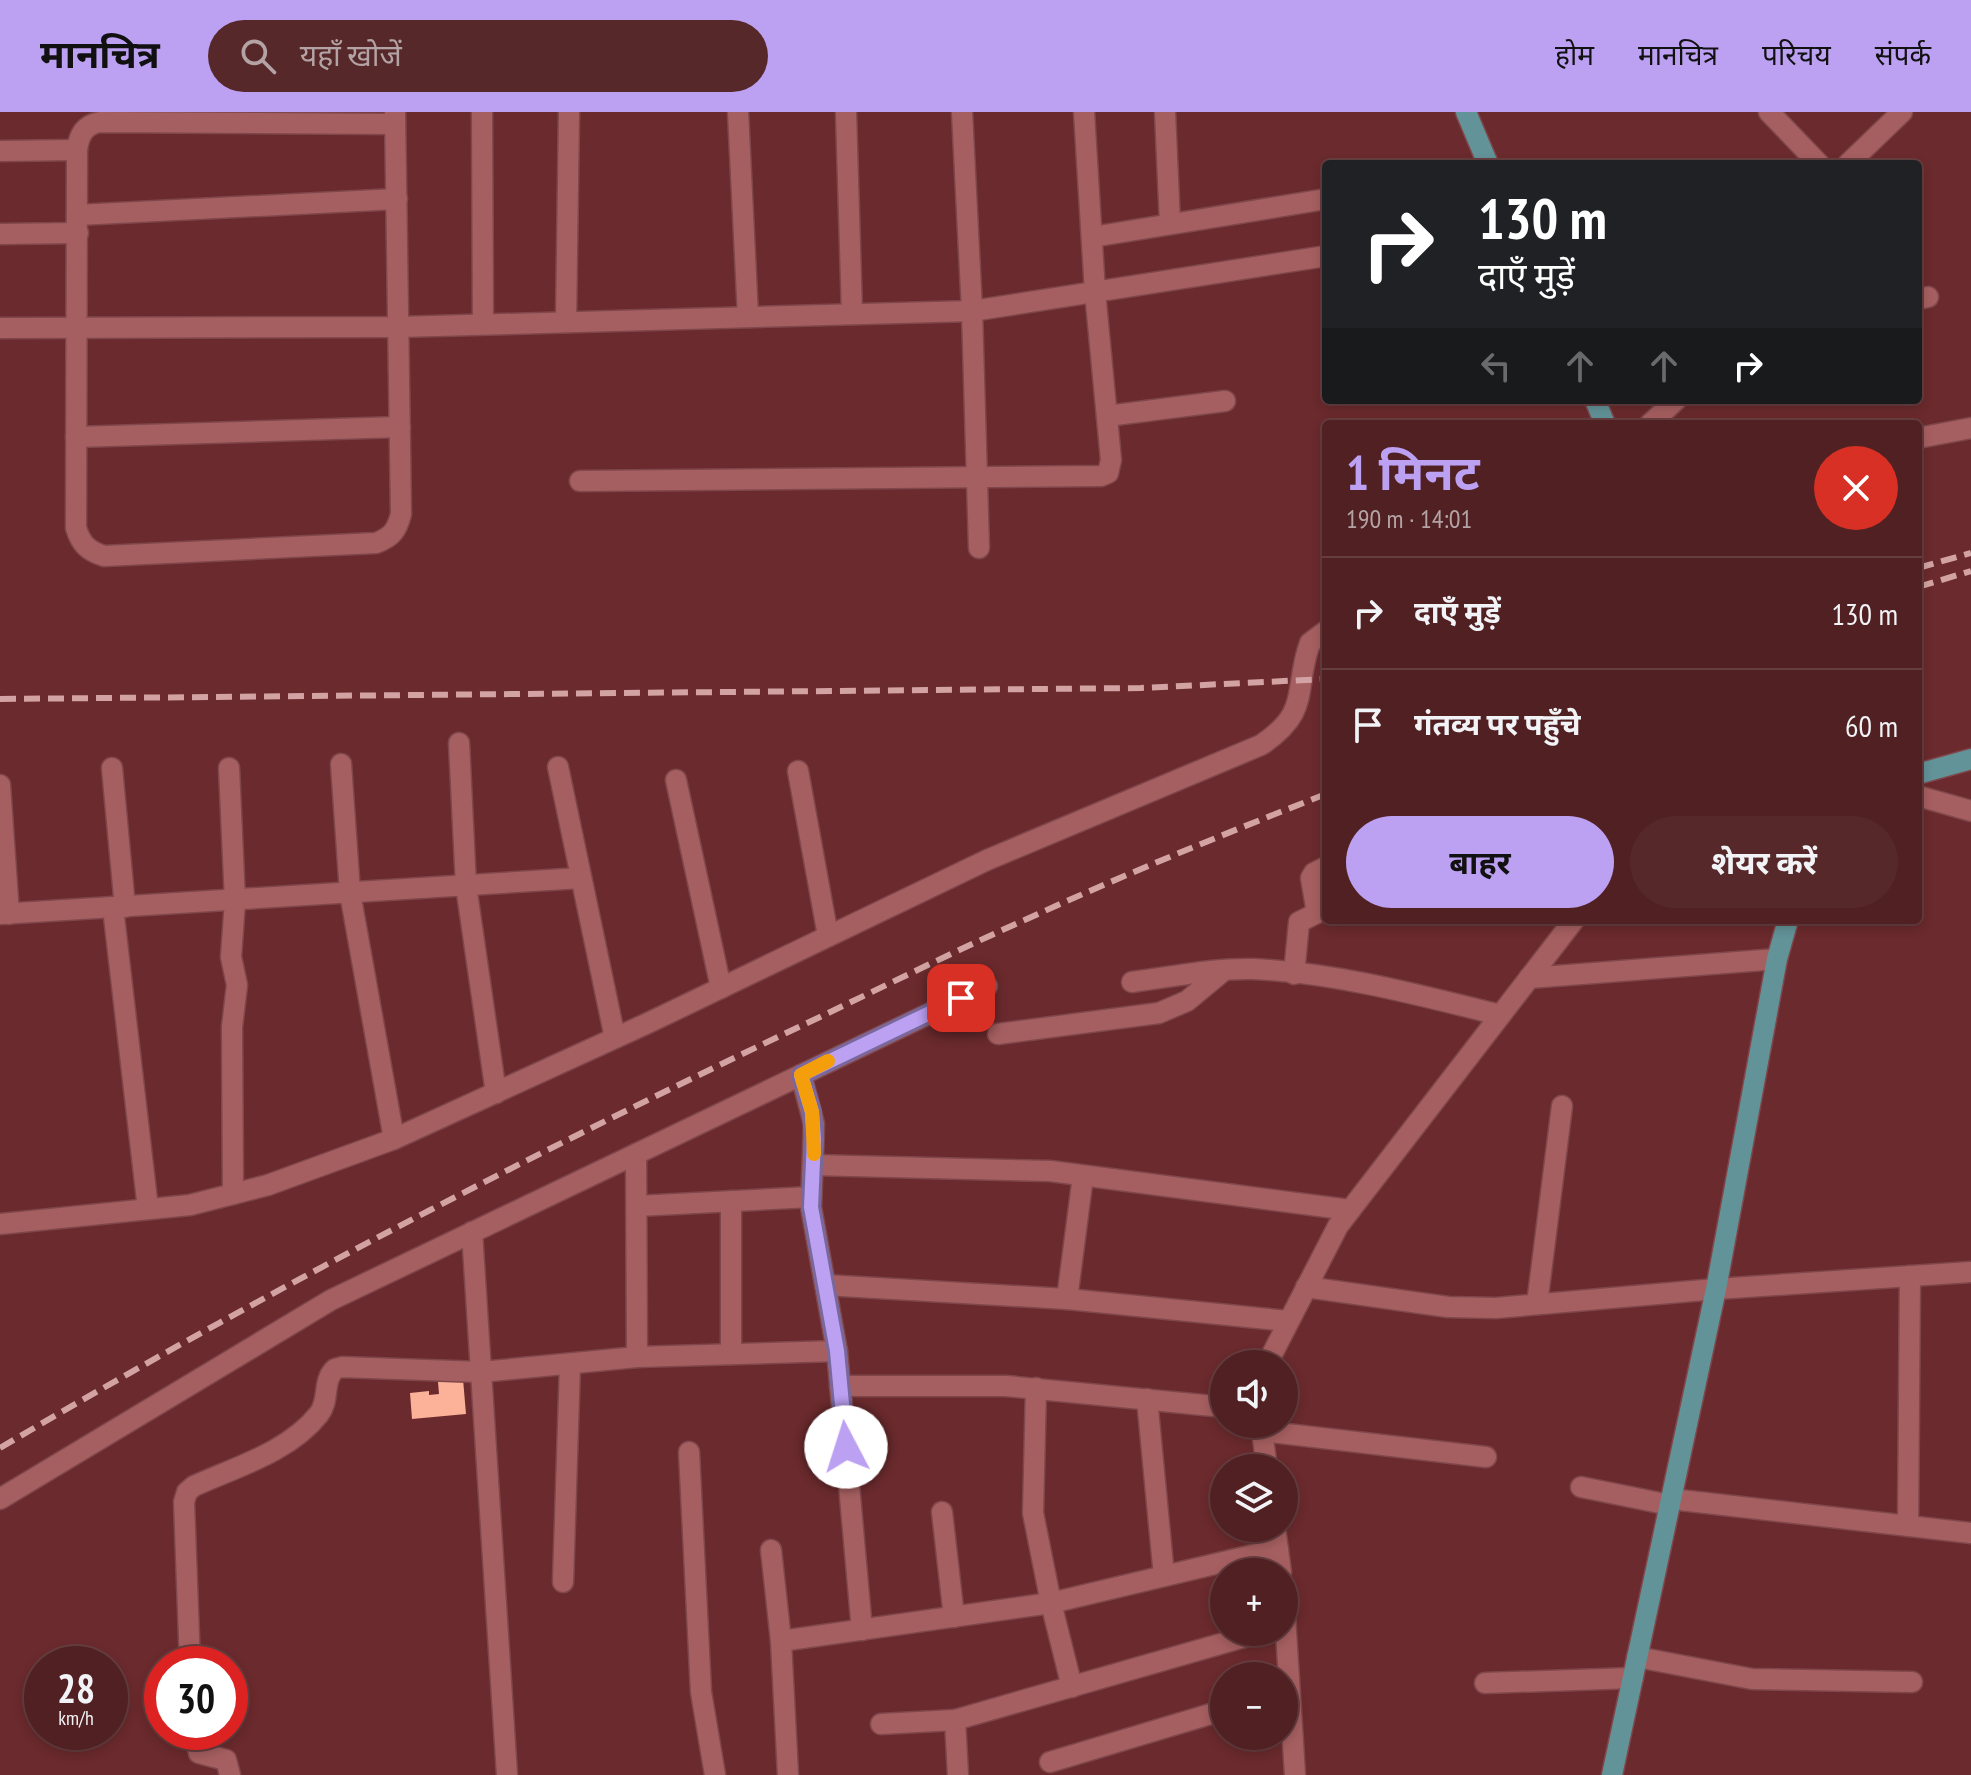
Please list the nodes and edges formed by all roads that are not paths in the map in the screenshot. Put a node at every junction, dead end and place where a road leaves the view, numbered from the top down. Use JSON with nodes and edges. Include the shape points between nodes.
{"nodes":[{"id":1,"x":482,"y":112,"type":"edge"},
{"id":2,"x":569,"y":112,"type":"edge"},
{"id":3,"x":738,"y":112,"type":"edge"},
{"id":4,"x":846,"y":112,"type":"edge"},
{"id":5,"x":962,"y":112,"type":"edge"},
{"id":6,"x":1084,"y":112,"type":"edge"},
{"id":7,"x":1165,"y":112,"type":"edge"},
{"id":8,"x":1466,"y":112,"type":"edge"},
{"id":9,"x":1769,"y":112,"type":"edge"},
{"id":10,"x":1902,"y":112,"type":"edge"},
{"id":11,"x":395,"y":118,"type":"edge"},
{"id":12,"x":77,"y":150,"type":"junction"},
{"id":13,"x":0,"y":151,"type":"edge"},
{"id":14,"x":1486,"y":160,"type":"edge"},
{"id":15,"x":1815,"y":160,"type":"edge"},
{"id":16,"x":1852,"y":160,"type":"edge"},
{"id":17,"x":397,"y":199,"type":"junction"},
{"id":18,"x":1322,"y":200,"type":"edge"},
{"id":19,"x":77,"y":224,"type":"junction"},
{"id":20,"x":1170,"y":224,"type":"junction"},
{"id":21,"x":0,"y":234,"type":"edge"},
{"id":22,"x":1092,"y":237,"type":"junction"},
{"id":23,"x":1322,"y":257,"type":"edge"},
{"id":24,"x":1095,"y":292,"type":"junction"},
{"id":25,"x":972,"y":311,"type":"junction"},
{"id":26,"x":852,"y":314,"type":"junction"},
{"id":27,"x":748,"y":317,"type":"junction"},
{"id":28,"x":566,"y":322,"type":"junction"},
{"id":29,"x":483,"y":324,"type":"junction"},
{"id":30,"x":77,"y":327,"type":"junction"},
{"id":31,"x":398,"y":327,"type":"junction"},
{"id":32,"x":0,"y":328,"type":"edge"},
{"id":33,"x":1225,"y":401,"type":"dead end"},
{"id":34,"x":1672,"y":404,"type":"edge"},
{"id":35,"x":1107,"y":416,"type":"junction"},
{"id":36,"x":1654,"y":420,"type":"edge"},
{"id":37,"x":400,"y":427,"type":"junction"},
{"id":38,"x":1971,"y":428,"type":"edge"},
{"id":39,"x":76,"y":437,"type":"junction"},
{"id":40,"x":1922,"y":437,"type":"edge"},
{"id":41,"x":977,"y":476,"type":"junction"},
{"id":42,"x":580,"y":481,"type":"dead end"},
{"id":43,"x":979,"y":548,"type":"dead end"},
{"id":44,"x":1322,"y":634,"type":"edge"},
{"id":45,"x":459,"y":743,"type":"dead end"},
{"id":46,"x":1971,"y":759,"type":"edge"},
{"id":47,"x":341,"y":764,"type":"dead end"},
{"id":48,"x":558,"y":767,"type":"dead end"},
{"id":49,"x":112,"y":768,"type":"dead end"},
{"id":50,"x":229,"y":768,"type":"dead end"},
{"id":51,"x":798,"y":771,"type":"dead end"},
{"id":52,"x":1922,"y":773,"type":"edge"},
{"id":53,"x":676,"y":780,"type":"dead end"},
{"id":54,"x":0,"y":785,"type":"edge"},
{"id":55,"x":1922,"y":797,"type":"edge"},
{"id":56,"x":1971,"y":811,"type":"edge"},
{"id":57,"x":1322,"y":869,"type":"edge"},
{"id":58,"x":581,"y":878,"type":"junction"},
{"id":59,"x":466,"y":886,"type":"junction"},
{"id":60,"x":350,"y":893,"type":"junction"},
{"id":61,"x":235,"y":901,"type":"junction"},
{"id":62,"x":119,"y":907,"type":"junction"},
{"id":63,"x":5,"y":914,"type":"edge"},
{"id":64,"x":1571,"y":924,"type":"edge"},
{"id":65,"x":1787,"y":924,"type":"edge"},
{"id":66,"x":828,"y":936,"type":"junction"},
{"id":67,"x":1777,"y":959,"type":"junction"},
{"id":68,"x":1222,"y":972,"type":"junction"},
{"id":69,"x":1294,"y":974,"type":"junction"},
{"id":70,"x":1529,"y":978,"type":"junction"},
{"id":71,"x":1132,"y":982,"type":"dead end"},
{"id":72,"x":987,"y":986,"type":"dead end"},
{"id":73,"x":721,"y":988,"type":"junction"},
{"id":74,"x":1500,"y":1015,"type":"junction"},
{"id":75,"x":998,"y":1034,"type":"dead end"},
{"id":76,"x":615,"y":1038,"type":"junction"},
{"id":77,"x":801,"y":1075,"type":"junction"},
{"id":78,"x":496,"y":1093,"type":"junction"},
{"id":79,"x":1562,"y":1106,"type":"dead end"},
{"id":80,"x":394,"y":1139,"type":"junction"},
{"id":81,"x":636,"y":1154,"type":"junction"},
{"id":82,"x":813,"y":1165,"type":"junction"},
{"id":83,"x":1083,"y":1176,"type":"junction"},
{"id":84,"x":233,"y":1194,"type":"junction"},
{"id":85,"x":811,"y":1197,"type":"junction"},
{"id":86,"x":731,"y":1201,"type":"junction"},
{"id":87,"x":637,"y":1206,"type":"junction"},
{"id":88,"x":148,"y":1209,"type":"junction"},
{"id":89,"x":1350,"y":1210,"type":"junction"},
{"id":90,"x":0,"y":1224,"type":"edge"},
{"id":91,"x":472,"y":1232,"type":"junction"},
{"id":92,"x":1971,"y":1272,"type":"edge"},
{"id":93,"x":1910,"y":1276,"type":"junction"},
{"id":94,"x":825,"y":1285,"type":"junction"},
{"id":95,"x":1306,"y":1287,"type":"junction"},
{"id":96,"x":1716,"y":1289,"type":"junction"},
{"id":97,"x":1067,"y":1299,"type":"junction"},
{"id":98,"x":1537,"y":1304,"type":"junction"},
{"id":99,"x":1288,"y":1321,"type":"junction"},
{"id":100,"x":1274,"y":1350,"type":"edge"},
{"id":101,"x":837,"y":1351,"type":"junction"},
{"id":102,"x":731,"y":1354,"type":"junction"},
{"id":103,"x":637,"y":1357,"type":"junction"},
{"id":104,"x":570,"y":1364,"type":"junction"},
{"id":105,"x":481,"y":1372,"type":"junction"},
{"id":106,"x":840,"y":1386,"type":"junction"},
{"id":107,"x":1036,"y":1388,"type":"junction"},
{"id":108,"x":1147,"y":1399,"type":"junction"},
{"id":109,"x":1210,"y":1406,"type":"edge"},
{"id":110,"x":1298,"y":1432,"type":"edge"},
{"id":111,"x":689,"y":1452,"type":"dead end"},
{"id":112,"x":1486,"y":1457,"type":"dead end"},
{"id":113,"x":1581,"y":1487,"type":"dead end"},
{"id":114,"x":0,"y":1499,"type":"edge"},
{"id":115,"x":1671,"y":1502,"type":"junction"},
{"id":116,"x":942,"y":1512,"type":"dead end"},
{"id":117,"x":1908,"y":1526,"type":"junction"},
{"id":118,"x":1971,"y":1533,"type":"edge"},
{"id":119,"x":1277,"y":1542,"type":"edge"},
{"id":120,"x":1278,"y":1549,"type":"junction"},
{"id":121,"x":771,"y":1550,"type":"dead end"},
{"id":122,"x":1279,"y":1558,"type":"edge"},
{"id":123,"x":1164,"y":1576,"type":"junction"},
{"id":124,"x":563,"y":1582,"type":"dead end"},
{"id":125,"x":1051,"y":1603,"type":"junction"},
{"id":126,"x":954,"y":1617,"type":"junction"},
{"id":127,"x":862,"y":1630,"type":"junction"},
{"id":128,"x":781,"y":1641,"type":"junction"},
{"id":129,"x":189,"y":1646,"type":"edge"},
{"id":130,"x":1214,"y":1646,"type":"edge"},
{"id":131,"x":1637,"y":1657,"type":"junction"},
{"id":132,"x":1633,"y":1678,"type":"junction"},
{"id":133,"x":1912,"y":1682,"type":"dead end"},
{"id":134,"x":1485,"y":1683,"type":"dead end"},
{"id":135,"x":1072,"y":1687,"type":"junction"},
{"id":136,"x":1210,"y":1714,"type":"edge"},
{"id":137,"x":955,"y":1720,"type":"junction"},
{"id":138,"x":881,"y":1724,"type":"dead end"},
{"id":139,"x":198,"y":1750,"type":"edge"},
{"id":140,"x":1293,"y":1750,"type":"edge"},
{"id":141,"x":1050,"y":1762,"type":"dead end"},
{"id":142,"x":230,"y":1775,"type":"edge"},
{"id":143,"x":507,"y":1775,"type":"edge"},
{"id":144,"x":715,"y":1775,"type":"edge"},
{"id":145,"x":788,"y":1775,"type":"edge"},
{"id":146,"x":958,"y":1775,"type":"edge"},
{"id":147,"x":1295,"y":1775,"type":"edge"},
{"id":148,"x":1612,"y":1775,"type":"edge"}],
"edges":[{"from":1,"to":29,"type":"street"},
{"from":2,"to":28,"type":"street"},
{"from":3,"to":27,"type":"street"},
{"from":4,"to":26,"type":"street"},
{"from":5,"to":25,"type":"street"},
{"from":6,"to":22,"type":"street"},
{"from":7,"to":20,"type":"street"},
{"from":8,"to":14,"type":"main road"},
{"from":9,"to":15,"type":"street"},
{"from":10,"to":16,"type":"street"},
{"from":11,"to":12,"type":"street","via":[[100,122],[82,130]]},
{"from":11,"to":17,"type":"street"},
{"from":12,"to":13,"type":"street"},
{"from":12,"to":19,"type":"street"},
{"from":17,"to":19,"type":"street"},
{"from":17,"to":31,"type":"street"},
{"from":18,"to":20,"type":"street"},
{"from":19,"to":21,"type":"street"},
{"from":19,"to":30,"type":"street"},
{"from":20,"to":22,"type":"street"},
{"from":22,"to":24,"type":"street"},
{"from":23,"to":24,"type":"street"},
{"from":24,"to":25,"type":"street"},
{"from":24,"to":35,"type":"street"},
{"from":25,"to":26,"type":"street"},
{"from":25,"to":41,"type":"street"},
{"from":26,"to":27,"type":"street"},
{"from":27,"to":28,"type":"street"},
{"from":28,"to":29,"type":"street"},
{"from":29,"to":31,"type":"street"},
{"from":30,"to":31,"type":"street"},
{"from":30,"to":32,"type":"street"},
{"from":30,"to":39,"type":"street"},
{"from":31,"to":37,"type":"street"},
{"from":33,"to":35,"type":"street"},
{"from":34,"to":36,"type":"street"},
{"from":35,"to":41,"type":"street","via":[[1108,473]]},
{"from":37,"to":39,"type":"street"},
{"from":37,"to":39,"type":"street","via":[[401,514],[389,538],[376,543],[104,556],[90,551],[76,528]]},
{"from":38,"to":40,"type":"street"},
{"from":41,"to":42,"type":"street"},
{"from":41,"to":43,"type":"street"},
{"from":44,"to":66,"type":"street","via":[[1310,643],[1293,717],[1261,745],[987,860]]},
{"from":45,"to":59,"type":"street"},
{"from":46,"to":52,"type":"main road"},
{"from":47,"to":60,"type":"street"},
{"from":48,"to":58,"type":"street"},
{"from":49,"to":62,"type":"street"},
{"from":50,"to":61,"type":"street"},
{"from":51,"to":66,"type":"street"},
{"from":53,"to":73,"type":"street"},
{"from":54,"to":63,"type":"street"},
{"from":55,"to":56,"type":"street"},
{"from":57,"to":69,"type":"street","via":[[1311,878],[1317,913],[1299,922]]},
{"from":58,"to":59,"type":"street"},
{"from":58,"to":76,"type":"street"},
{"from":59,"to":60,"type":"street"},
{"from":59,"to":78,"type":"street"},
{"from":60,"to":61,"type":"street"},
{"from":60,"to":80,"type":"street"},
{"from":61,"to":62,"type":"street"},
{"from":61,"to":84,"type":"street"},
{"from":62,"to":63,"type":"street"},
{"from":62,"to":88,"type":"street"},
{"from":64,"to":70,"type":"street"},
{"from":65,"to":67,"type":"main road"},
{"from":66,"to":73,"type":"street"},
{"from":67,"to":70,"type":"street"},
{"from":67,"to":96,"type":"main road"},
{"from":68,"to":69,"type":"street"},
{"from":68,"to":71,"type":"street"},
{"from":68,"to":75,"type":"street","via":[[1187,1001],[1159,1013]]},
{"from":69,"to":74,"type":"street","via":[[1373,984]]},
{"from":70,"to":74,"type":"street"},
{"from":72,"to":77,"type":"street"},
{"from":73,"to":76,"type":"street"},
{"from":74,"to":89,"type":"street"},
{"from":76,"to":78,"type":"street"},
{"from":77,"to":81,"type":"street"},
{"from":77,"to":82,"type":"street","via":[[812,1112]]},
{"from":78,"to":80,"type":"street"},
{"from":79,"to":98,"type":"street"},
{"from":80,"to":84,"type":"street"},
{"from":81,"to":87,"type":"street"},
{"from":81,"to":91,"type":"street"},
{"from":82,"to":83,"type":"street"},
{"from":82,"to":85,"type":"street"},
{"from":83,"to":89,"type":"street"},
{"from":83,"to":97,"type":"street"},
{"from":84,"to":88,"type":"street"},
{"from":85,"to":86,"type":"street"},
{"from":85,"to":94,"type":"street"},
{"from":86,"to":87,"type":"street"},
{"from":86,"to":102,"type":"street"},
{"from":87,"to":103,"type":"street"},
{"from":88,"to":90,"type":"street"},
{"from":89,"to":95,"type":"street"},
{"from":91,"to":105,"type":"street"},
{"from":91,"to":114,"type":"street","via":[[331,1300]]},
{"from":92,"to":93,"type":"street"},
{"from":93,"to":96,"type":"street"},
{"from":93,"to":117,"type":"street"},
{"from":94,"to":97,"type":"street"},
{"from":94,"to":101,"type":"street"},
{"from":95,"to":98,"type":"street","via":[[1448,1307]]},
{"from":95,"to":99,"type":"street"},
{"from":96,"to":98,"type":"street"},
{"from":96,"to":115,"type":"main road"},
{"from":97,"to":99,"type":"street"},
{"from":99,"to":100,"type":"street"},
{"from":101,"to":102,"type":"street"},
{"from":101,"to":106,"type":"street"},
{"from":102,"to":103,"type":"street"},
{"from":103,"to":104,"type":"street"},
{"from":104,"to":105,"type":"street"},
{"from":104,"to":124,"type":"street"},
{"from":105,"to":129,"type":"street","via":[[335,1369],[327,1381],[324,1407],[296,1437],[187,1492]]},
{"from":105,"to":143,"type":"street"},
{"from":106,"to":107,"type":"street"},
{"from":106,"to":127,"type":"street"},
{"from":107,"to":108,"type":"street"},
{"from":107,"to":125,"type":"street","via":[[1033,1513]]},
{"from":108,"to":109,"type":"street"},
{"from":108,"to":123,"type":"street"},
{"from":110,"to":112,"type":"street"},
{"from":111,"to":144,"type":"street","via":[[701,1692]]},
{"from":113,"to":115,"type":"street"},
{"from":115,"to":117,"type":"street"},
{"from":115,"to":131,"type":"main road"},
{"from":116,"to":126,"type":"street"},
{"from":117,"to":118,"type":"street"},
{"from":119,"to":120,"type":"street"},
{"from":120,"to":122,"type":"street"},
{"from":120,"to":123,"type":"street"},
{"from":121,"to":128,"type":"street"},
{"from":123,"to":125,"type":"street"},
{"from":125,"to":126,"type":"street"},
{"from":125,"to":135,"type":"street"},
{"from":126,"to":127,"type":"street"},
{"from":127,"to":128,"type":"street"},
{"from":128,"to":145,"type":"street"},
{"from":130,"to":135,"type":"street"},
{"from":131,"to":132,"type":"main road"},
{"from":131,"to":133,"type":"street","via":[[1752,1679]]},
{"from":132,"to":134,"type":"street"},
{"from":132,"to":148,"type":"main road"},
{"from":135,"to":137,"type":"street"},
{"from":136,"to":141,"type":"street"},
{"from":137,"to":138,"type":"street"},
{"from":137,"to":146,"type":"street"},
{"from":139,"to":142,"type":"street","via":[[226,1760]]},
{"from":140,"to":147,"type":"street"}]}
